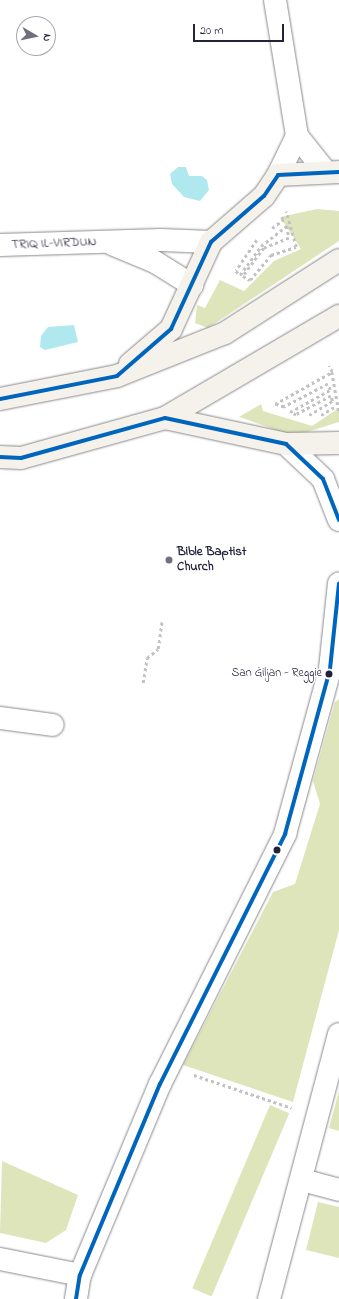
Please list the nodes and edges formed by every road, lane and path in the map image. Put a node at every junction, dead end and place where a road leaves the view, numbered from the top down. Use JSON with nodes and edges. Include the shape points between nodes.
{"nodes":[{"id":1,"x":275,"y":0,"type":"edge"},
{"id":2,"x":297,"y":136,"type":"junction"},
{"id":3,"x":332,"y":172,"type":"edge"},
{"id":4,"x":278,"y":175,"type":"junction"},
{"id":5,"x":285,"y":205,"type":"dead end"},
{"id":6,"x":274,"y":219,"type":"dead end"},
{"id":7,"x":266,"y":231,"type":"dead end"},
{"id":8,"x":260,"y":235,"type":"dead end"},
{"id":9,"x":107,"y":242,"type":"junction"},
{"id":10,"x":211,"y":242,"type":"junction"},
{"id":11,"x":0,"y":245,"type":"edge"},
{"id":12,"x":339,"y":260,"type":"edge"},
{"id":13,"x":192,"y":285,"type":"junction"},
{"id":14,"x":339,"y":316,"type":"edge"},
{"id":15,"x":329,"y":366,"type":"dead end"},
{"id":16,"x":332,"y":372,"type":"junction"},
{"id":17,"x":117,"y":376,"type":"junction"},
{"id":18,"x":0,"y":399,"type":"edge"},
{"id":19,"x":336,"y":406,"type":"junction"},
{"id":20,"x":339,"y":412,"type":"edge"},
{"id":21,"x":165,"y":418,"type":"junction"},
{"id":22,"x":339,"y":443,"type":"edge"},
{"id":23,"x":286,"y":444,"type":"junction"},
{"id":24,"x":0,"y":457,"type":"edge"},
{"id":25,"x":339,"y":520,"type":"edge"},
{"id":26,"x":338,"y":591,"type":"edge"},
{"id":27,"x":162,"y":621,"type":"dead end"},
{"id":28,"x":334,"y":671,"type":"edge"},
{"id":29,"x":143,"y":683,"type":"dead end"},
{"id":30,"x":0,"y":718,"type":"edge"},
{"id":31,"x":53,"y":725,"type":"dead end"},
{"id":32,"x":339,"y":1034,"type":"edge"},
{"id":33,"x":192,"y":1074,"type":"dead end"},
{"id":34,"x":317,"y":1116,"type":"junction"},
{"id":35,"x":302,"y":1180,"type":"junction"},
{"id":36,"x":339,"y":1190,"type":"edge"},
{"id":37,"x":0,"y":1259,"type":"edge"},
{"id":38,"x":80,"y":1276,"type":"junction"},
{"id":39,"x":273,"y":1298,"type":"edge"},
{"id":40,"x":76,"y":1299,"type":"edge"}],
"edges":[{"from":1,"to":2,"type":"street"},
{"from":2,"to":3,"type":"street"},
{"from":2,"to":4,"type":"street"},
{"from":3,"to":4,"type":"highway"},
{"from":4,"to":10,"type":"highway","via":[[264,196]]},
{"from":5,"to":8,"type":"path","via":[[296,247],[271,255],[250,280],[243,276],[264,248],[289,238],[286,226],[261,246],[240,275],[236,271]]},
{"from":6,"to":7,"type":"path","via":[[281,215],[283,220]]},
{"from":9,"to":10,"type":"street","name":"TRIQ IL-VIRDUN"},
{"from":9,"to":11,"type":"street","name":"TRIQ IL-VIRDUN"},
{"from":9,"to":13,"type":"street","name":"TRIQ IL-VIRDUN","via":[[155,262]]},
{"from":10,"to":13,"type":"highway"},
{"from":12,"to":17,"type":"highway","via":[[225,333]]},
{"from":13,"to":17,"type":"highway","via":[[171,329]]},
{"from":14,"to":21,"type":"highway"},
{"from":15,"to":16,"type":"path"},
{"from":16,"to":19,"type":"path"},
{"from":16,"to":19,"type":"path","via":[[275,404],[284,407],[328,384],[330,390],[290,412],[296,415],[331,396],[332,401],[307,417],[315,419]]},
{"from":17,"to":18,"type":"highway"},
{"from":19,"to":20,"type":"path"},
{"from":21,"to":23,"type":"highway"},
{"from":21,"to":24,"type":"highway","via":[[20,458]]},
{"from":22,"to":23,"type":"highway"},
{"from":23,"to":25,"type":"street","via":[[323,478]]},
{"from":26,"to":28,"type":"street"},
{"from":27,"to":29,"type":"path","via":[[158,649],[147,658]]},
{"from":28,"to":38,"type":"street","via":[[285,834],[160,1084]]},
{"from":30,"to":31,"type":"street"},
{"from":32,"to":34,"type":"street"},
{"from":33,"to":34,"type":"path"},
{"from":34,"to":35,"type":"street"},
{"from":35,"to":36,"type":"street"},
{"from":35,"to":39,"type":"street"},
{"from":37,"to":38,"type":"street"},
{"from":38,"to":40,"type":"street"}]}
